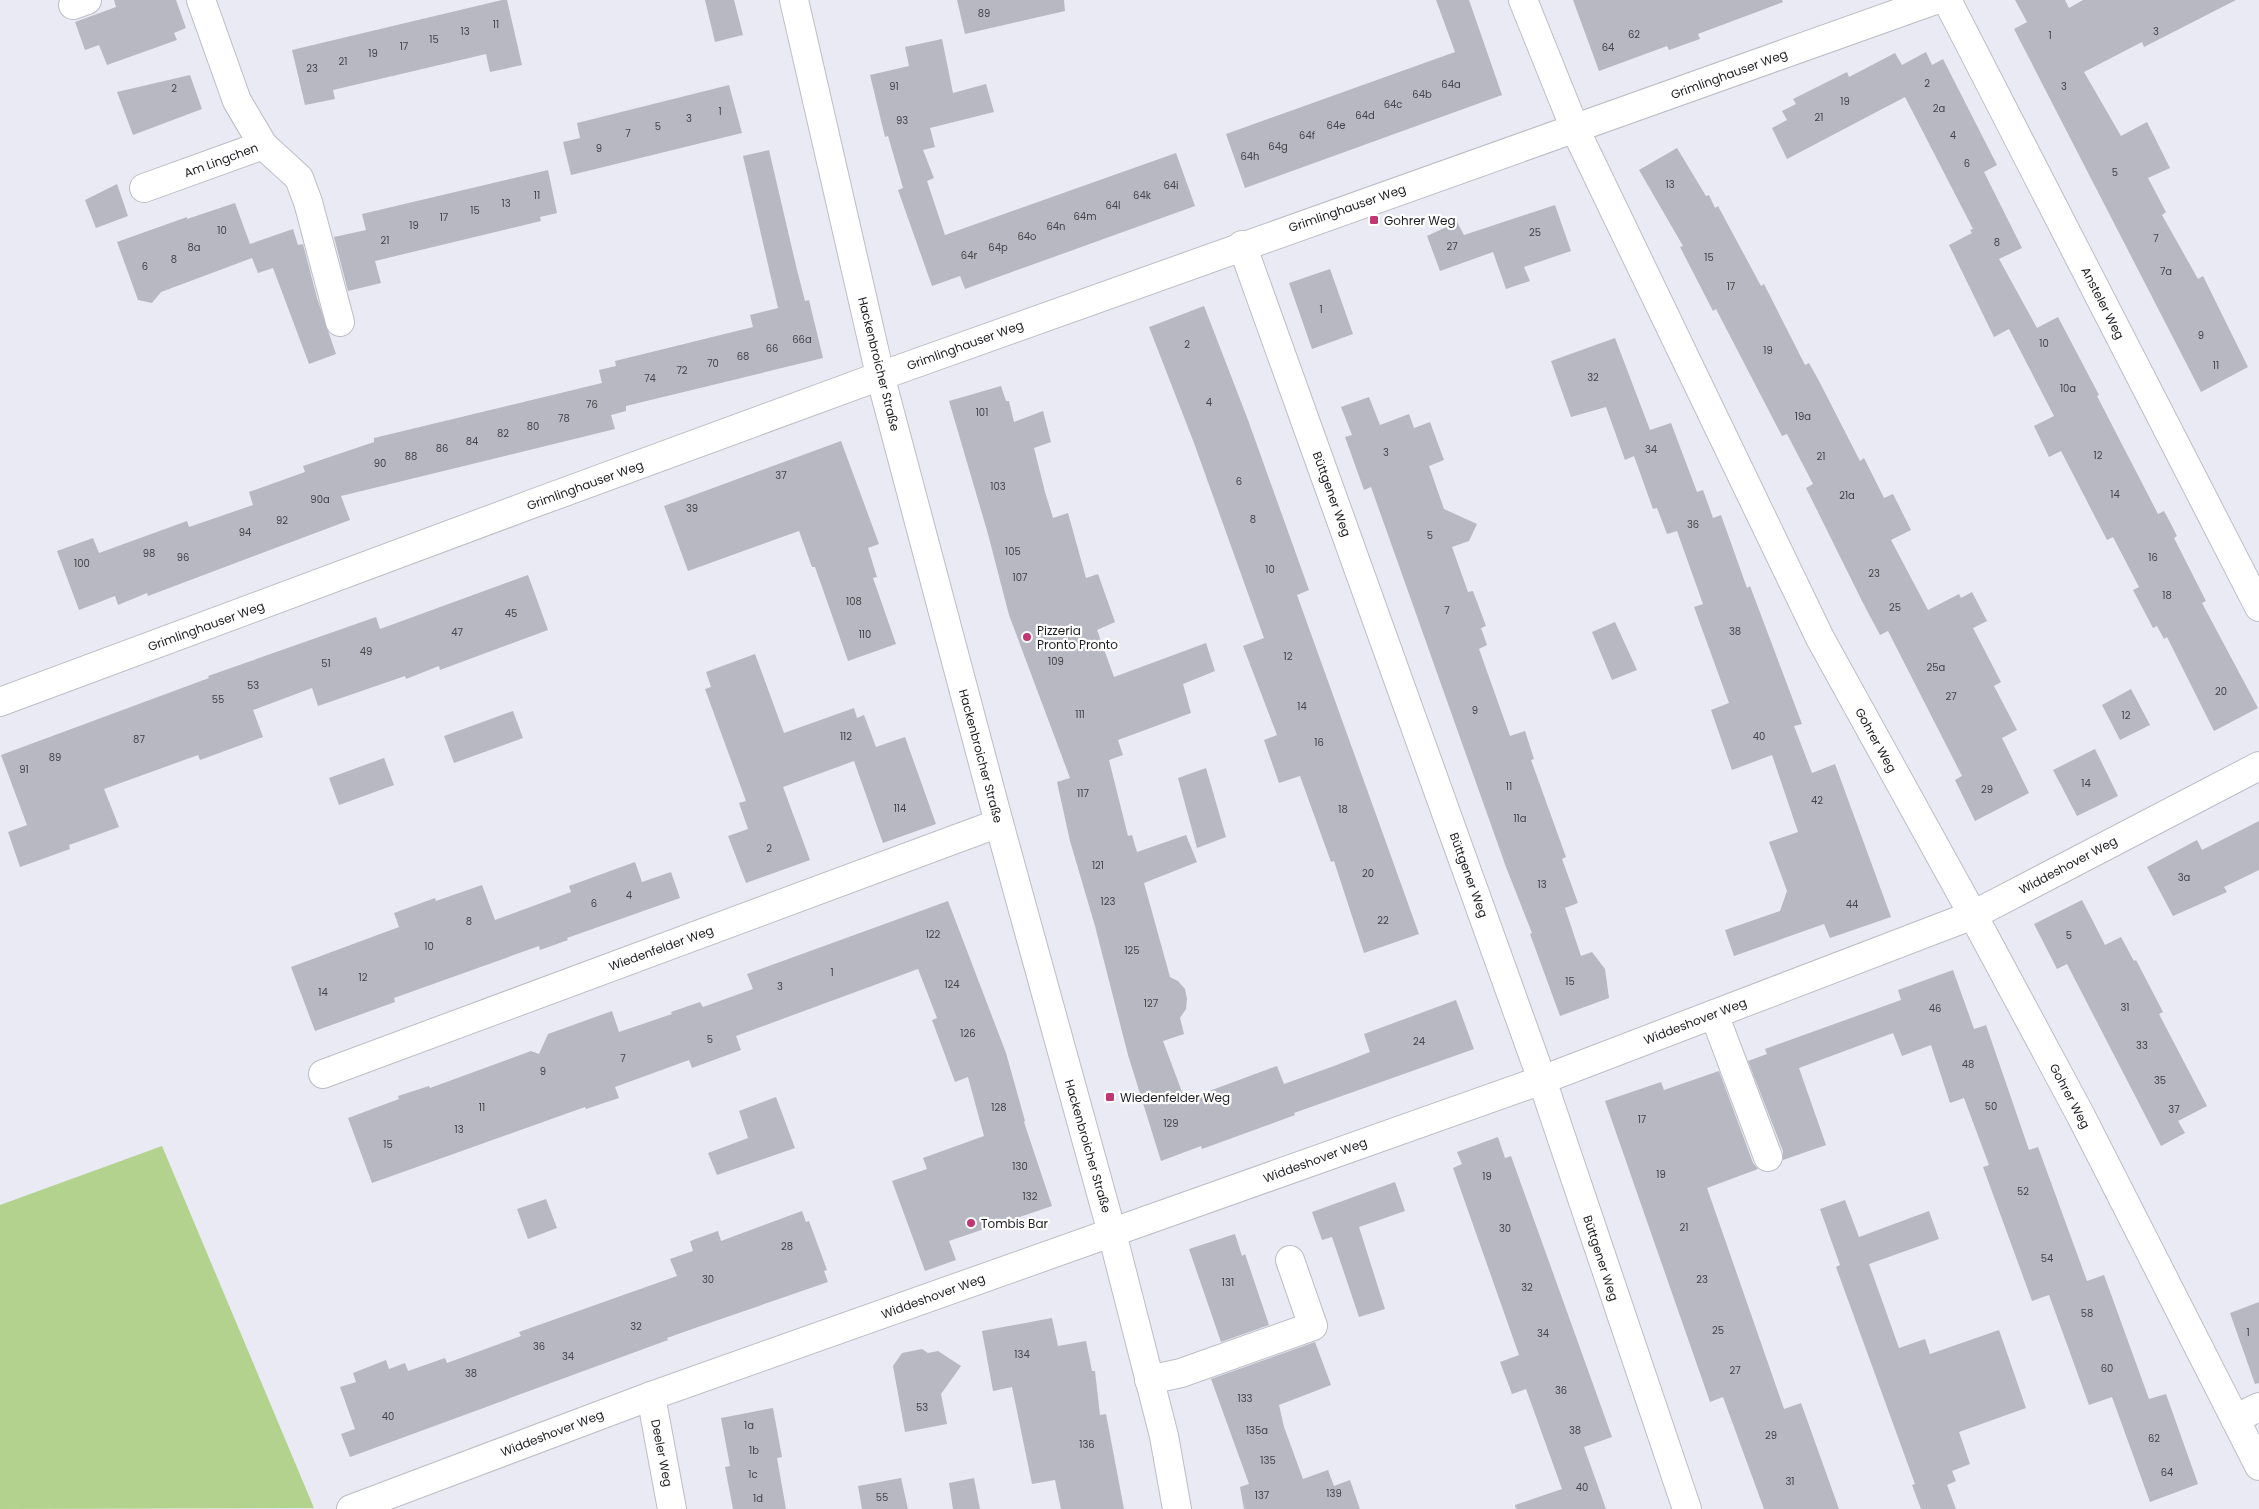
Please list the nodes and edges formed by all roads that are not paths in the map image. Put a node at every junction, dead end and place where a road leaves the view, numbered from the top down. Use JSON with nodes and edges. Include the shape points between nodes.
{"nodes":[{"id":1,"x":201,"y":0,"type":"edge"},
{"id":2,"x":794,"y":0,"type":"edge"},
{"id":3,"x":1523,"y":0,"type":"edge"},
{"id":4,"x":1936,"y":0,"type":"edge"},
{"id":5,"x":1947,"y":0,"type":"edge"},
{"id":6,"x":1575,"y":129,"type":"junction"},
{"id":7,"x":263,"y":145,"type":"junction"},
{"id":8,"x":144,"y":188,"type":"dead end"},
{"id":9,"x":1242,"y":245,"type":"junction"},
{"id":10,"x":340,"y":322,"type":"dead end"},
{"id":11,"x":880,"y":375,"type":"junction"},
{"id":12,"x":2259,"y":607,"type":"edge"},
{"id":13,"x":0,"y":702,"type":"edge"},
{"id":14,"x":2259,"y":766,"type":"edge"},
{"id":15,"x":999,"y":823,"type":"junction"},
{"id":16,"x":1973,"y":915,"type":"junction"},
{"id":17,"x":1714,"y":1014,"type":"junction"},
{"id":18,"x":324,"y":1074,"type":"dead end"},
{"id":19,"x":1542,"y":1080,"type":"junction"},
{"id":20,"x":1768,"y":1157,"type":"dead end"},
{"id":21,"x":1112,"y":1233,"type":"junction"},
{"id":22,"x":1290,"y":1260,"type":"dead end"},
{"id":23,"x":1149,"y":1380,"type":"junction"},
{"id":24,"x":651,"y":1396,"type":"junction"},
{"id":25,"x":2259,"y":1407,"type":"edge"},
{"id":26,"x":2235,"y":1420,"type":"junction"},
{"id":27,"x":2259,"y":1466,"type":"edge"},
{"id":28,"x":351,"y":1509,"type":"edge"},
{"id":29,"x":672,"y":1509,"type":"edge"},
{"id":30,"x":1178,"y":1509,"type":"edge"},
{"id":31,"x":1686,"y":1509,"type":"edge"}],
"edges":[{"from":1,"to":7,"type":"street","name":"Am Lingchen","via":[[237,101]]},
{"from":2,"to":11,"type":"street","name":"Hackenbroicher Straße"},
{"from":3,"to":6,"type":"street","name":"Gohrer Weg"},
{"from":4,"to":6,"type":"street","name":"Grimlinghauser Weg"},
{"from":5,"to":12,"type":"street","name":"Ansteler Weg"},
{"from":6,"to":9,"type":"street","name":"Grimlinghauser Weg"},
{"from":6,"to":16,"type":"street","name":"Gohrer Weg","via":[[1820,638]]},
{"from":7,"to":8,"type":"street","name":"Am Lingchen"},
{"from":7,"to":10,"type":"street","via":[[299,178]]},
{"from":9,"to":11,"type":"street","name":"Grimlinghauser Weg"},
{"from":9,"to":19,"type":"street","name":"Büttgener Weg"},
{"from":11,"to":13,"type":"street","name":"Grimlinghauser Weg"},
{"from":11,"to":15,"type":"street","name":"Hackenbroicher Straße"},
{"from":14,"to":16,"type":"street","name":"Widdeshover Weg"},
{"from":15,"to":18,"type":"street","name":"Wiedenfelder Weg"},
{"from":15,"to":21,"type":"street","name":"Hackenbroicher Straße"},
{"from":16,"to":17,"type":"street","name":"Widdeshover Weg"},
{"from":16,"to":26,"type":"street","name":"Gohrer Weg","via":[[2081,1116]]},
{"from":17,"to":19,"type":"street","name":"Widdeshover Weg"},
{"from":17,"to":20,"type":"street"},
{"from":19,"to":21,"type":"street","name":"Widdeshover Weg"},
{"from":19,"to":31,"type":"street","name":"Büttgener Weg"},
{"from":21,"to":23,"type":"street","name":"Hackenbroicher Straße"},
{"from":21,"to":24,"type":"street","name":"Widdeshover Weg"},
{"from":22,"to":23,"type":"street","via":[[1313,1326],[1181,1373]]},
{"from":23,"to":30,"type":"street","name":"Hackenbroicher Straße"},
{"from":24,"to":28,"type":"street","name":"Widdeshover Weg"},
{"from":24,"to":29,"type":"street","name":"Deeler Weg"},
{"from":25,"to":26,"type":"street"},
{"from":26,"to":27,"type":"street","name":"Gohrer Weg"}]}
